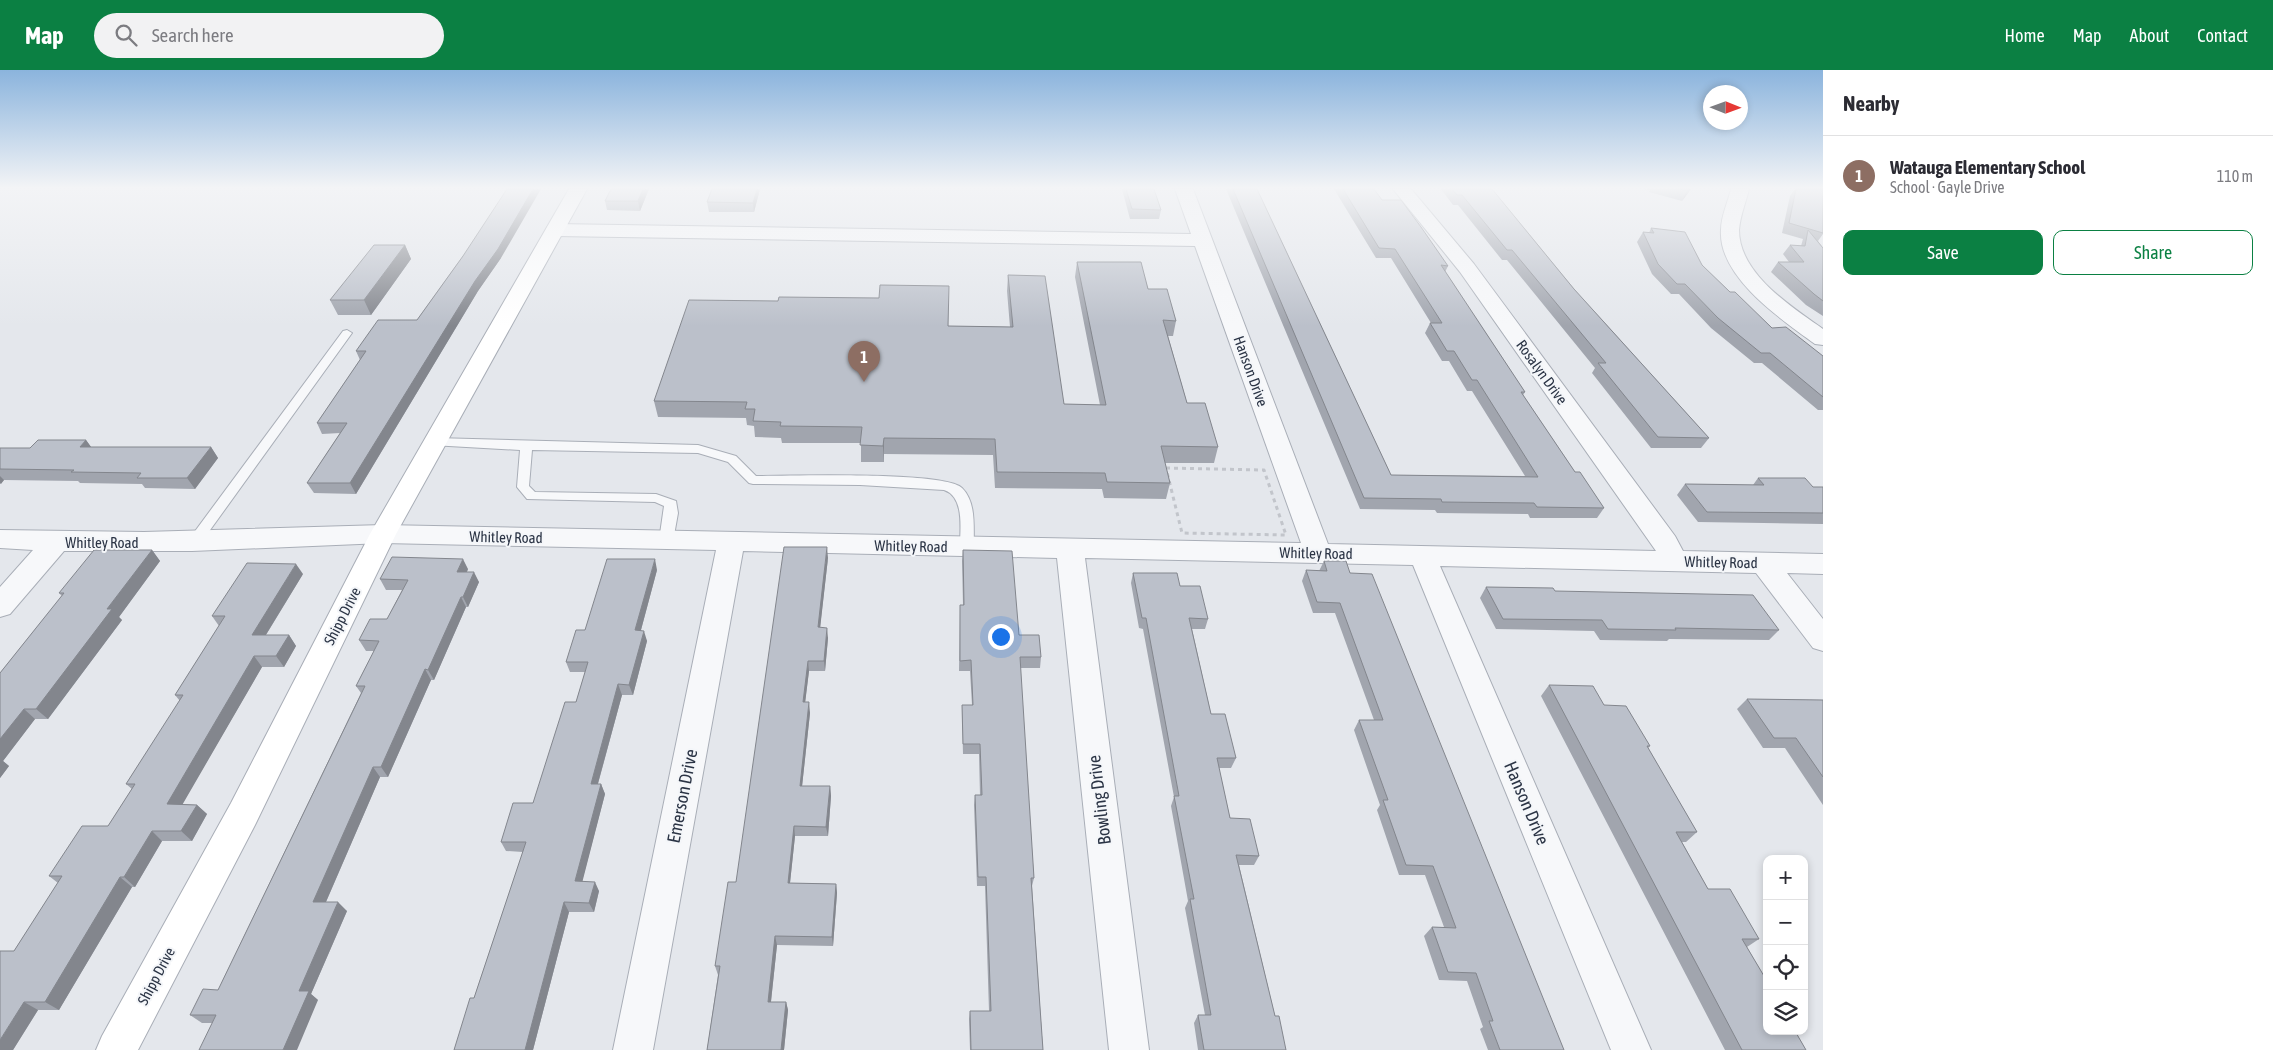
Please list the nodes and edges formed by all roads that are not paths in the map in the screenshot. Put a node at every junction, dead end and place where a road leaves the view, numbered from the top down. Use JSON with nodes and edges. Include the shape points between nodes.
{"nodes":[{"id":1,"x":552,"y":235,"type":"edge"},
{"id":2,"x":862,"y":235,"type":"edge"},
{"id":3,"x":1201,"y":235,"type":"edge"},
{"id":4,"x":1440,"y":235,"type":"edge"},
{"id":5,"x":1731,"y":235,"type":"edge"},
{"id":6,"x":1203,"y":240,"type":"junction"},
{"id":7,"x":347,"y":333,"type":"dead end"},
{"id":8,"x":1823,"y":339,"type":"edge"},
{"id":9,"x":435,"y":442,"type":"junction"},
{"id":10,"x":526,"y":446,"type":"junction"},
{"id":11,"x":383,"y":534,"type":"junction"},
{"id":12,"x":0,"y":539,"type":"edge"},
{"id":13,"x":195,"y":541,"type":"junction"},
{"id":14,"x":666,"y":541,"type":"junction"},
{"id":15,"x":56,"y":542,"type":"junction"},
{"id":16,"x":731,"y":543,"type":"junction"},
{"id":17,"x":967,"y":547,"type":"junction"},
{"id":18,"x":1070,"y":549,"type":"junction"},
{"id":19,"x":1318,"y":553,"type":"junction"},
{"id":20,"x":1422,"y":555,"type":"junction"},
{"id":21,"x":1675,"y":561,"type":"junction"},
{"id":22,"x":1764,"y":563,"type":"junction"},
{"id":23,"x":1823,"y":564,"type":"edge"},
{"id":24,"x":0,"y":606,"type":"edge"},
{"id":25,"x":1823,"y":640,"type":"edge"},
{"id":26,"x":116,"y":1050,"type":"edge"},
{"id":27,"x":633,"y":1050,"type":"edge"},
{"id":28,"x":1128,"y":1050,"type":"edge"},
{"id":29,"x":1631,"y":1050,"type":"edge"}],
"edges":[{"from":1,"to":9,"type":"street","name":"Shipp Drive"},
{"from":2,"to":6,"type":"street"},
{"from":3,"to":6,"type":"street","name":"Hanson Drive"},
{"from":4,"to":21,"type":"street","name":"Rosalyn Drive","via":[[1467,268]]},
{"from":5,"to":8,"type":"street","via":[[1739,262],[1751,282],[1777,307]]},
{"from":6,"to":19,"type":"street","name":"Hanson Drive"},
{"from":7,"to":13,"type":"lane"},
{"from":9,"to":10,"type":"lane"},
{"from":9,"to":11,"type":"street","name":"Shipp Drive"},
{"from":10,"to":14,"type":"lane","via":[[523,488],[532,496],[656,498],[671,504]]},
{"from":10,"to":17,"type":"lane","via":[[698,449],[732,459],[753,480],[861,481],[954,487],[962,496]]},
{"from":11,"to":13,"type":"street","name":"Whitley Road"},
{"from":11,"to":14,"type":"street","name":"Whitley Road"},
{"from":11,"to":26,"type":"street","name":"Shipp Drive","via":[[243,814]]},
{"from":12,"to":15,"type":"street","name":"Whitley Road"},
{"from":13,"to":15,"type":"street","name":"Whitley Road"},
{"from":14,"to":16,"type":"street","name":"Whitley Road"},
{"from":15,"to":24,"type":"street"},
{"from":16,"to":17,"type":"street","name":"Whitley Road"},
{"from":16,"to":27,"type":"street","name":"Emerson Drive"},
{"from":17,"to":18,"type":"street","name":"Whitley Road"},
{"from":18,"to":19,"type":"street","name":"Whitley Road"},
{"from":18,"to":28,"type":"street","name":"Bowling Drive"},
{"from":19,"to":20,"type":"street","name":"Whitley Road"},
{"from":20,"to":21,"type":"street","name":"Whitley Road"},
{"from":20,"to":29,"type":"street","name":"Hanson Drive"},
{"from":21,"to":22,"type":"street","name":"Whitley Road"},
{"from":22,"to":23,"type":"street","name":"Whitley Road"},
{"from":22,"to":25,"type":"street"}]}
